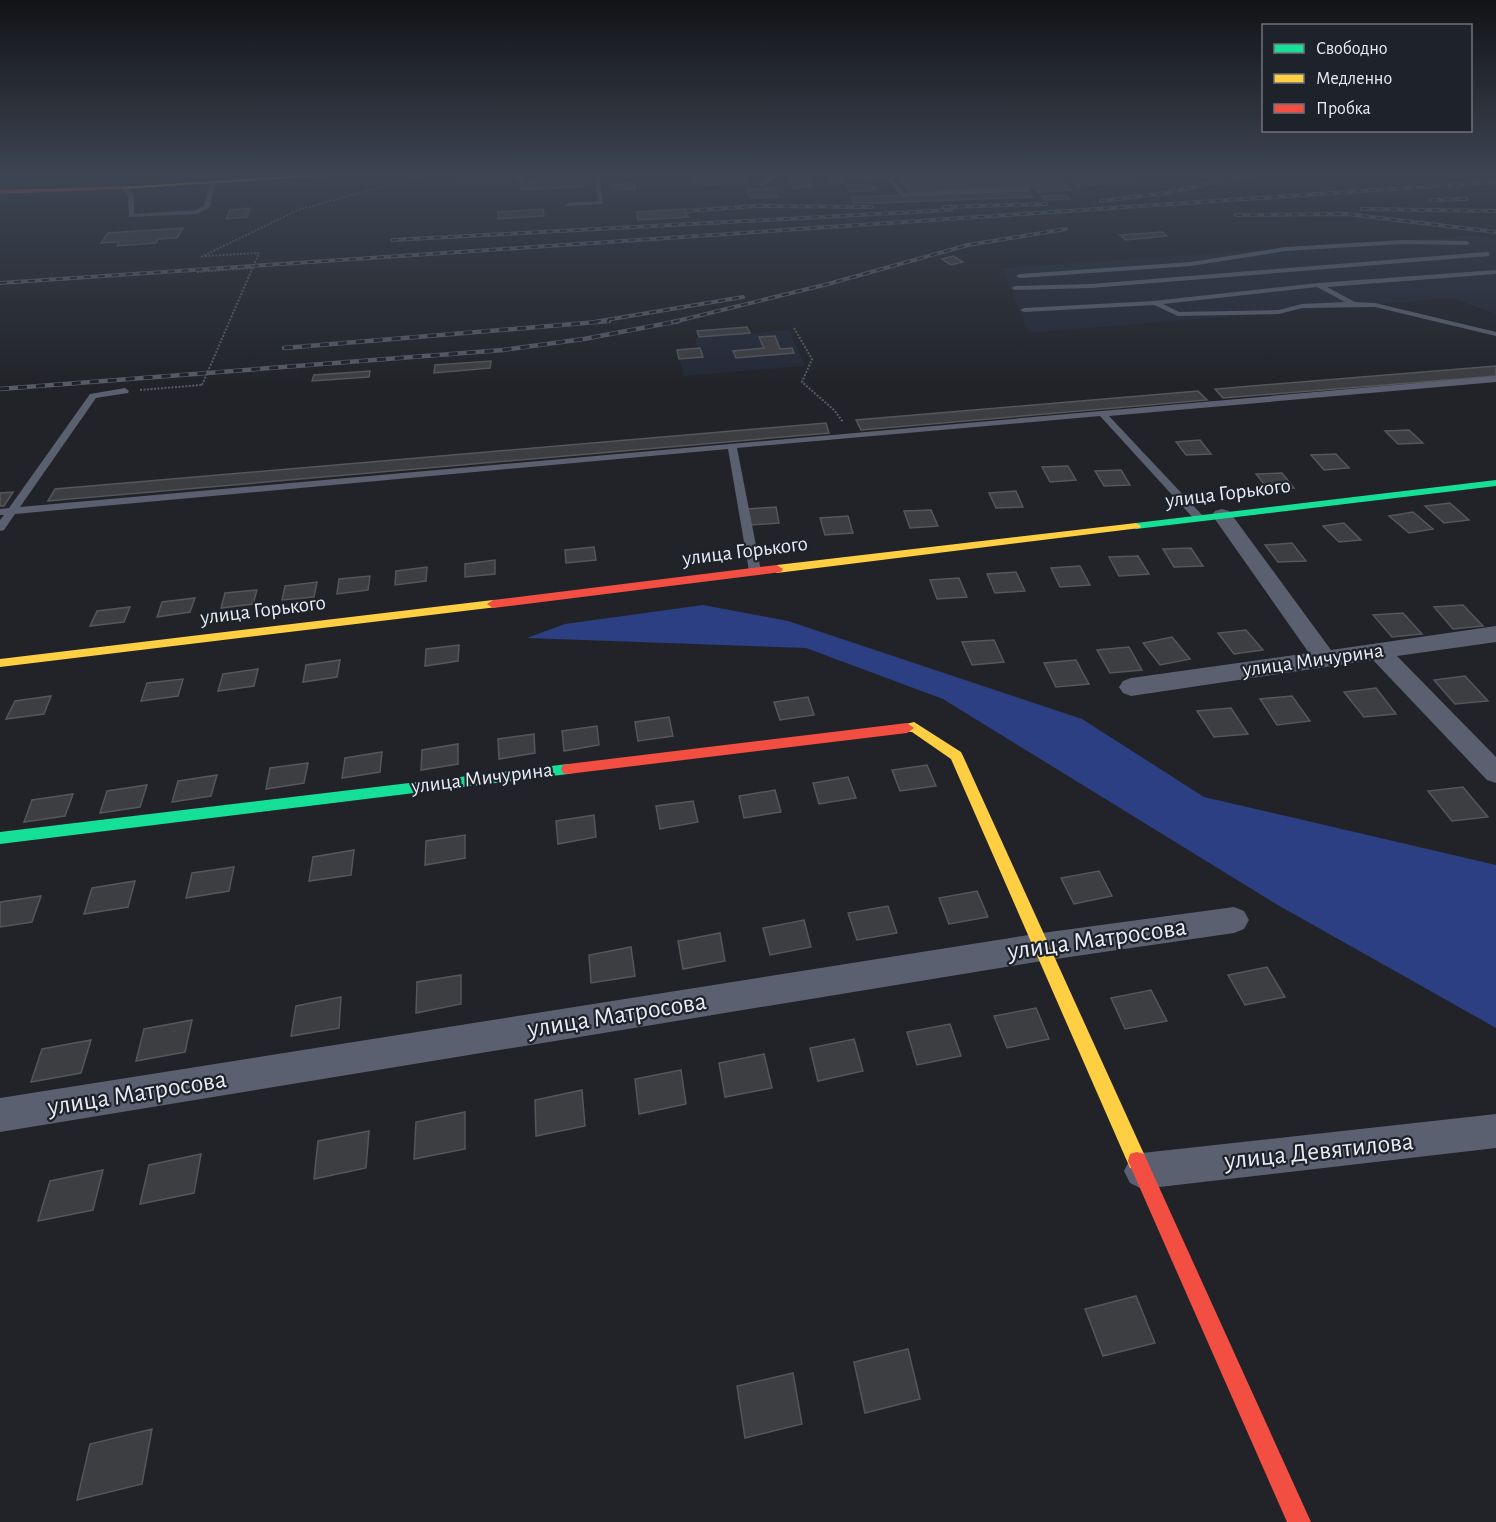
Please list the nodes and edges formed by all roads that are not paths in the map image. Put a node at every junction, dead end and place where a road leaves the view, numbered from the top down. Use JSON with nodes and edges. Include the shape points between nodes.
{"nodes":[{"id":1,"x":1352,"y":245,"type":"edge"},
{"id":2,"x":1470,"y":245,"type":"edge"},
{"id":3,"x":1486,"y":254,"type":"junction"},
{"id":4,"x":1496,"y":260,"type":"edge"},
{"id":5,"x":1191,"y":264,"type":"junction"},
{"id":6,"x":1496,"y":272,"type":"edge"},
{"id":7,"x":1225,"y":274,"type":"junction"},
{"id":8,"x":1020,"y":276,"type":"dead end"},
{"id":9,"x":1318,"y":285,"type":"junction"},
{"id":10,"x":1015,"y":288,"type":"dead end"},
{"id":11,"x":1155,"y":303,"type":"junction"},
{"id":12,"x":1356,"y":304,"type":"junction"},
{"id":13,"x":1024,"y":310,"type":"dead end"},
{"id":14,"x":1496,"y":334,"type":"edge"},
{"id":15,"x":1496,"y":379,"type":"edge"},
{"id":16,"x":125,"y":391,"type":"road end"},
{"id":17,"x":1103,"y":414,"type":"junction"},
{"id":18,"x":732,"y":446,"type":"junction"},
{"id":19,"x":1496,"y":483,"type":"edge"},
{"id":20,"x":12,"y":511,"type":"junction"},
{"id":21,"x":0,"y":512,"type":"edge"},
{"id":22,"x":1222,"y":515,"type":"junction"},
{"id":23,"x":1199,"y":518,"type":"junction"},
{"id":24,"x":0,"y":528,"type":"edge"},
{"id":25,"x":755,"y":571,"type":"junction"},
{"id":26,"x":1496,"y":634,"type":"edge"},
{"id":27,"x":1378,"y":651,"type":"junction"},
{"id":28,"x":1325,"y":658,"type":"junction"},
{"id":29,"x":0,"y":663,"type":"edge"},
{"id":30,"x":1131,"y":687,"type":"dead end"},
{"id":31,"x":1496,"y":773,"type":"edge"},
{"id":32,"x":0,"y":838,"type":"edge"},
{"id":33,"x":1234,"y":920,"type":"dead end"},
{"id":34,"x":1042,"y":947,"type":"junction"},
{"id":35,"x":0,"y":1115,"type":"edge"},
{"id":36,"x":1496,"y":1131,"type":"edge"},
{"id":37,"x":1142,"y":1171,"type":"junction"},
{"id":38,"x":1299,"y":1522,"type":"edge"}],
"edges":[{"from":1,"to":5,"type":"lane","via":[[1286,249]]},
{"from":2,"to":3,"type":"lane"},
{"from":3,"to":4,"type":"lane"},
{"from":3,"to":7,"type":"lane"},
{"from":5,"to":7,"type":"lane"},
{"from":5,"to":8,"type":"lane"},
{"from":6,"to":9,"type":"lane"},
{"from":7,"to":10,"type":"lane","via":[[1091,286]]},
{"from":9,"to":11,"type":"lane"},
{"from":9,"to":12,"type":"lane"},
{"from":11,"to":12,"type":"lane","via":[[1178,314],[1280,312],[1302,306]]},
{"from":11,"to":13,"type":"lane"},
{"from":12,"to":14,"type":"lane","via":[[1375,305]]},
{"from":15,"to":17,"type":"lane"},
{"from":16,"to":20,"type":"lane","via":[[93,396]]},
{"from":17,"to":18,"type":"lane"},
{"from":17,"to":23,"type":"lane"},
{"from":18,"to":20,"type":"lane"},
{"from":18,"to":25,"type":"lane"},
{"from":19,"to":22,"type":"main road","name":"улица Горького"},
{"from":20,"to":21,"type":"lane"},
{"from":20,"to":24,"type":"lane"},
{"from":22,"to":23,"type":"main road","name":"улица Горького"},
{"from":22,"to":28,"type":"street"},
{"from":23,"to":25,"type":"main road","name":"улица Горького"},
{"from":25,"to":29,"type":"main road","name":"улица Горького"},
{"from":26,"to":27,"type":"street","name":"улица Мичурина"},
{"from":27,"to":28,"type":"street","name":"улица Мичурина"},
{"from":27,"to":31,"type":"street"},
{"from":28,"to":30,"type":"street","name":"улица Мичурина"},
{"from":32,"to":34,"type":"main road","name":"улица Мичурина","via":[[914,727],[956,756]]},
{"from":33,"to":34,"type":"street","name":"улица Матросова"},
{"from":34,"to":35,"type":"street","name":"улица Матросова"},
{"from":34,"to":37,"type":"main road"},
{"from":36,"to":37,"type":"street","name":"улица Девятилова"},
{"from":37,"to":38,"type":"main road"}]}
